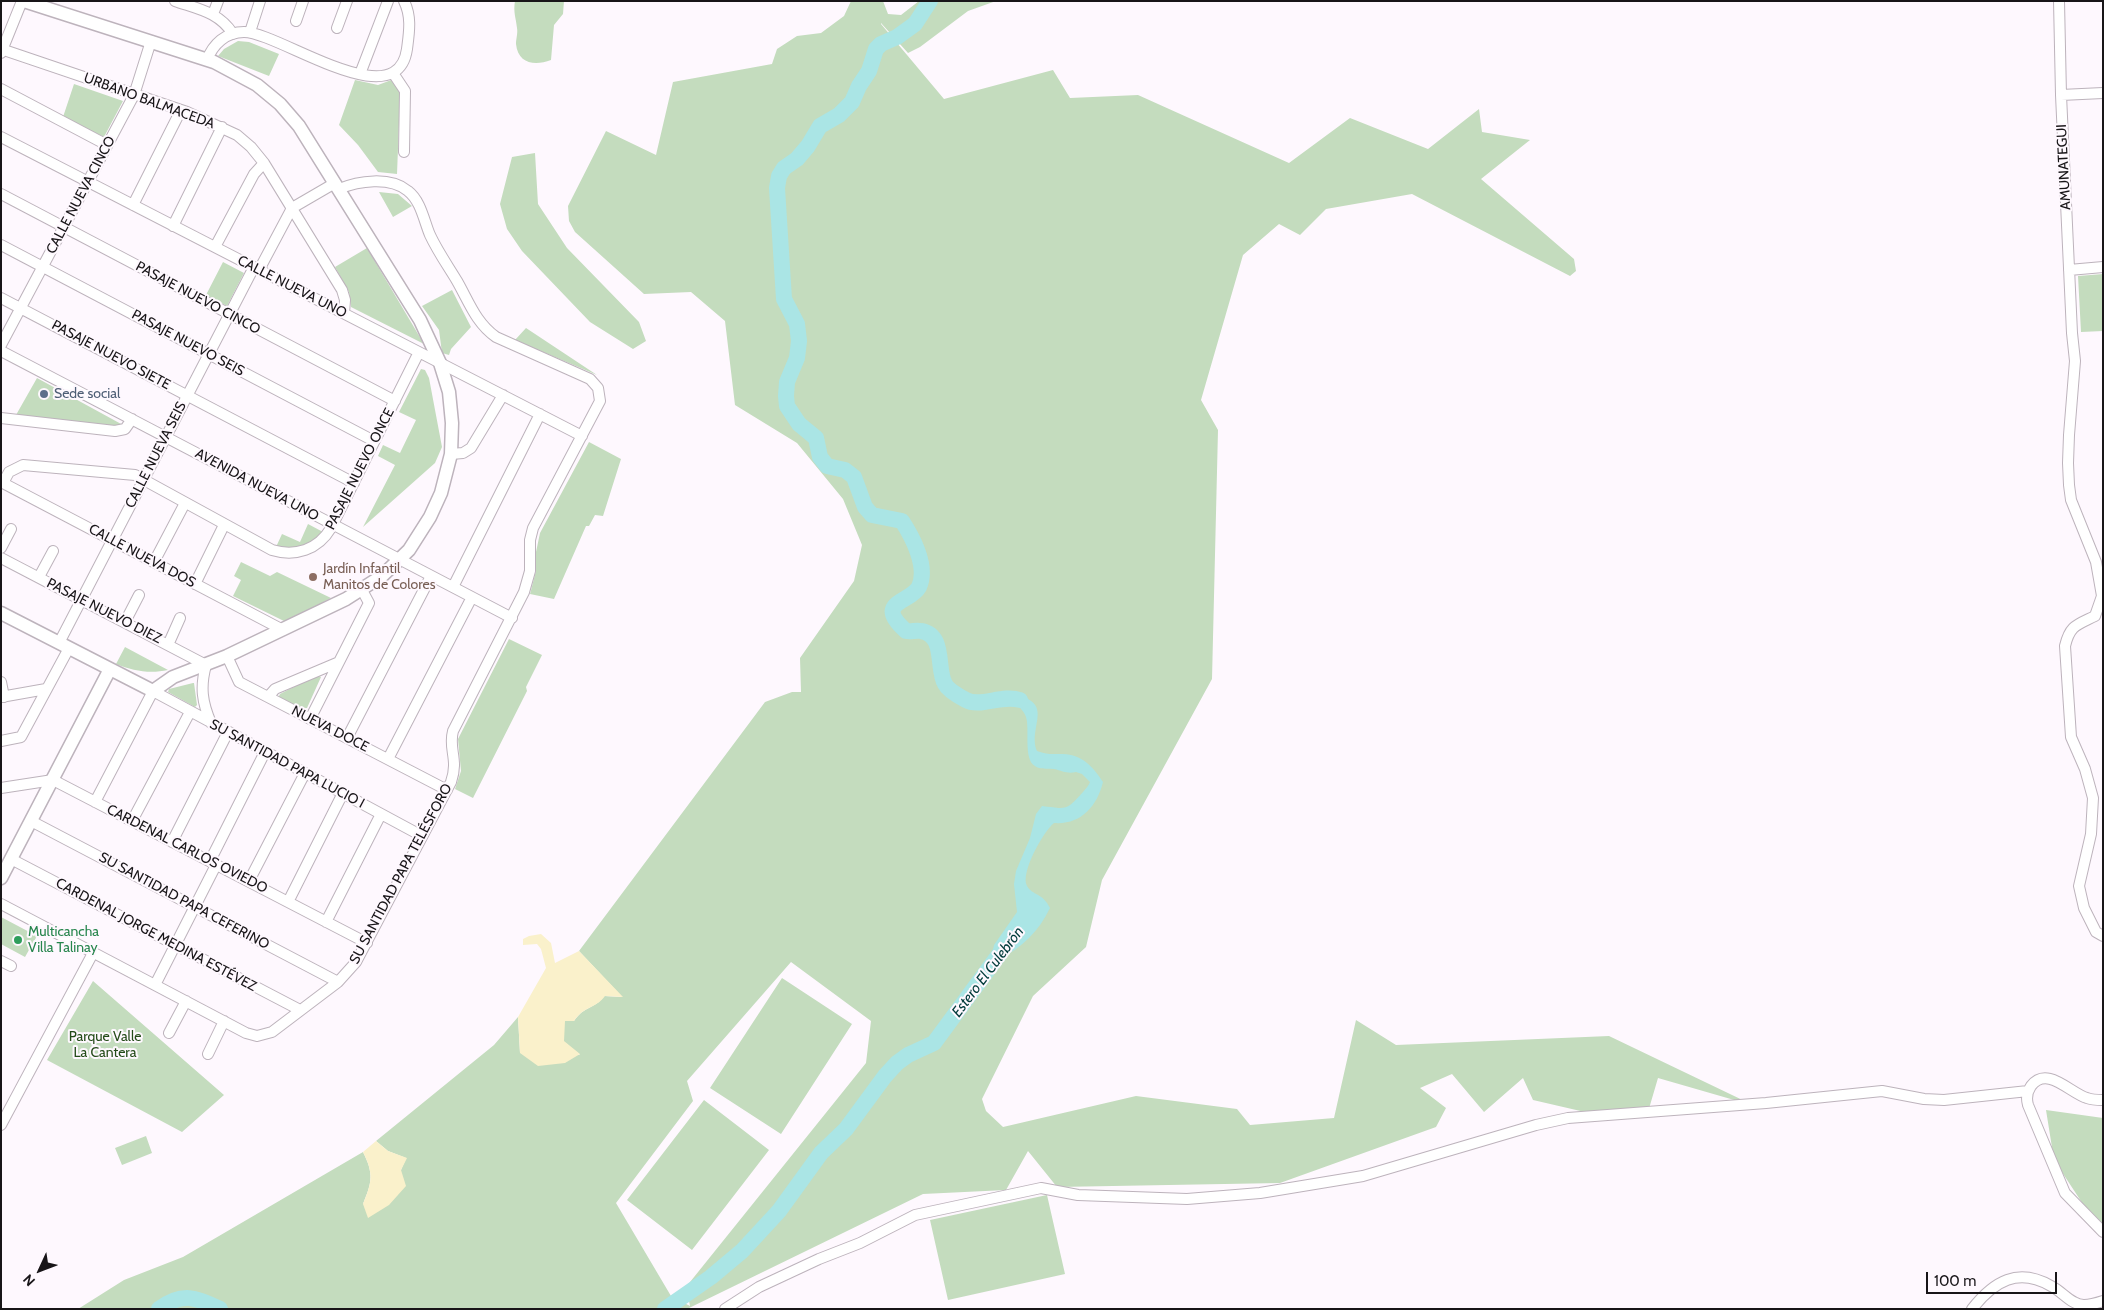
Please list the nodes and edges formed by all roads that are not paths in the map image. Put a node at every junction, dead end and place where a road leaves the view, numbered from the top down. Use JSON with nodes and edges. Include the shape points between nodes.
{"nodes":[{"id":1,"x":23,"y":1,"type":"edge"},
{"id":2,"x":174,"y":1,"type":"edge"},
{"id":3,"x":218,"y":1,"type":"edge"},
{"id":4,"x":260,"y":1,"type":"edge"},
{"id":5,"x":303,"y":1,"type":"edge"},
{"id":6,"x":347,"y":1,"type":"edge"},
{"id":7,"x":388,"y":1,"type":"edge"},
{"id":8,"x":404,"y":1,"type":"edge"},
{"id":9,"x":2059,"y":1,"type":"edge"},
{"id":10,"x":41,"y":4,"type":"edge"},
{"id":11,"x":213,"y":14,"type":"junction"},
{"id":12,"x":296,"y":21,"type":"dead end"},
{"id":13,"x":337,"y":28,"type":"dead end"},
{"id":14,"x":250,"y":32,"type":"junction"},
{"id":15,"x":233,"y":34,"type":"junction"},
{"id":16,"x":151,"y":41,"type":"junction"},
{"id":17,"x":2,"y":51,"type":"edge"},
{"id":18,"x":207,"y":60,"type":"junction"},
{"id":19,"x":393,"y":73,"type":"junction"},
{"id":20,"x":360,"y":74,"type":"junction"},
{"id":21,"x":1,"y":89,"type":"edge"},
{"id":22,"x":2103,"y":93,"type":"edge"},
{"id":23,"x":134,"y":95,"type":"junction"},
{"id":24,"x":2061,"y":95,"type":"junction"},
{"id":25,"x":181,"y":110,"type":"junction"},
{"id":26,"x":222,"y":127,"type":"junction"},
{"id":27,"x":1,"y":137,"type":"edge"},
{"id":28,"x":108,"y":145,"type":"junction"},
{"id":29,"x":404,"y":152,"type":"dead end"},
{"id":30,"x":264,"y":163,"type":"junction"},
{"id":31,"x":88,"y":182,"type":"junction"},
{"id":32,"x":337,"y":186,"type":"junction"},
{"id":33,"x":1,"y":194,"type":"edge"},
{"id":34,"x":133,"y":205,"type":"junction"},
{"id":35,"x":292,"y":208,"type":"junction"},
{"id":36,"x":173,"y":226,"type":"junction"},
{"id":37,"x":64,"y":227,"type":"junction"},
{"id":38,"x":1,"y":245,"type":"edge"},
{"id":39,"x":215,"y":247,"type":"junction"},
{"id":40,"x":43,"y":267,"type":"junction"},
{"id":41,"x":2103,"y":267,"type":"edge"},
{"id":42,"x":256,"y":268,"type":"junction"},
{"id":43,"x":2069,"y":270,"type":"junction"},
{"id":44,"x":1,"y":298,"type":"edge"},
{"id":45,"x":21,"y":308,"type":"junction"},
{"id":46,"x":229,"y":314,"type":"junction"},
{"id":47,"x":344,"y":314,"type":"junction"},
{"id":48,"x":1,"y":345,"type":"edge"},
{"id":49,"x":1,"y":351,"type":"edge"},
{"id":50,"x":419,"y":352,"type":"junction"},
{"id":51,"x":209,"y":354,"type":"junction"},
{"id":52,"x":440,"y":363,"type":"junction"},
{"id":53,"x":187,"y":395,"type":"junction"},
{"id":54,"x":503,"y":395,"type":"junction"},
{"id":55,"x":394,"y":401,"type":"junction"},
{"id":56,"x":540,"y":414,"type":"junction"},
{"id":57,"x":1,"y":418,"type":"edge"},
{"id":58,"x":132,"y":420,"type":"junction"},
{"id":59,"x":582,"y":436,"type":"junction"},
{"id":60,"x":166,"y":437,"type":"junction"},
{"id":61,"x":374,"y":441,"type":"junction"},
{"id":62,"x":450,"y":454,"type":"junction"},
{"id":63,"x":144,"y":479,"type":"junction"},
{"id":64,"x":2,"y":482,"type":"edge"},
{"id":65,"x":354,"y":483,"type":"junction"},
{"id":66,"x":186,"y":503,"type":"junction"},
{"id":67,"x":333,"y":524,"type":"junction"},
{"id":68,"x":224,"y":525,"type":"junction"},
{"id":69,"x":11,"y":529,"type":"dead end"},
{"id":70,"x":112,"y":540,"type":"junction"},
{"id":71,"x":1,"y":548,"type":"edge"},
{"id":72,"x":53,"y":551,"type":"dead end"},
{"id":73,"x":1,"y":558,"type":"edge"},
{"id":74,"x":400,"y":560,"type":"junction"},
{"id":75,"x":154,"y":562,"type":"junction"},
{"id":76,"x":432,"y":576,"type":"junction"},
{"id":77,"x":38,"y":577,"type":"junction"},
{"id":78,"x":195,"y":584,"type":"junction"},
{"id":79,"x":453,"y":587,"type":"junction"},
{"id":80,"x":362,"y":590,"type":"junction"},
{"id":81,"x":139,"y":595,"type":"dead end"},
{"id":82,"x":472,"y":597,"type":"junction"},
{"id":83,"x":82,"y":600,"type":"junction"},
{"id":84,"x":1,"y":613,"type":"edge"},
{"id":85,"x":180,"y":618,"type":"dead end"},
{"id":86,"x":512,"y":618,"type":"junction"},
{"id":87,"x":125,"y":622,"type":"junction"},
{"id":88,"x":282,"y":630,"type":"junction"},
{"id":89,"x":64,"y":645,"type":"junction"},
{"id":90,"x":168,"y":645,"type":"junction"},
{"id":91,"x":227,"y":656,"type":"junction"},
{"id":92,"x":339,"y":662,"type":"junction"},
{"id":93,"x":206,"y":665,"type":"junction"},
{"id":94,"x":110,"y":669,"type":"junction"},
{"id":95,"x":1,"y":682,"type":"edge"},
{"id":96,"x":46,"y":689,"type":"junction"},
{"id":97,"x":152,"y":691,"type":"junction"},
{"id":98,"x":2,"y":697,"type":"edge"},
{"id":99,"x":268,"y":697,"type":"junction"},
{"id":100,"x":190,"y":712,"type":"junction"},
{"id":101,"x":310,"y":719,"type":"junction"},
{"id":102,"x":211,"y":723,"type":"junction"},
{"id":103,"x":228,"y":732,"type":"junction"},
{"id":104,"x":347,"y":738,"type":"junction"},
{"id":105,"x":1,"y":741,"type":"edge"},
{"id":106,"x":264,"y":752,"type":"junction"},
{"id":107,"x":388,"y":759,"type":"junction"},
{"id":108,"x":305,"y":773,"type":"junction"},
{"id":109,"x":53,"y":780,"type":"junction"},
{"id":110,"x":1,"y":788,"type":"edge"},
{"id":111,"x":447,"y":790,"type":"junction"},
{"id":112,"x":343,"y":794,"type":"junction"},
{"id":113,"x":95,"y":802,"type":"junction"},
{"id":114,"x":381,"y":814,"type":"junction"},
{"id":115,"x":31,"y":821,"type":"junction"},
{"id":116,"x":132,"y":821,"type":"junction"},
{"id":117,"x":422,"y":836,"type":"junction"},
{"id":118,"x":172,"y":842,"type":"junction"},
{"id":119,"x":11,"y":859,"type":"junction"},
{"id":120,"x":213,"y":863,"type":"junction"},
{"id":121,"x":1,"y":878,"type":"edge"},
{"id":122,"x":249,"y":881,"type":"junction"},
{"id":123,"x":288,"y":902,"type":"junction"},
{"id":124,"x":1,"y":904,"type":"edge"},
{"id":125,"x":195,"y":907,"type":"junction"},
{"id":126,"x":326,"y":922,"type":"junction"},
{"id":127,"x":2103,"y":936,"type":"edge"},
{"id":128,"x":367,"y":943,"type":"junction"},
{"id":129,"x":175,"y":945,"type":"junction"},
{"id":130,"x":93,"y":952,"type":"junction"},
{"id":131,"x":338,"y":982,"type":"junction"},
{"id":132,"x":155,"y":985,"type":"junction"},
{"id":133,"x":186,"y":1001,"type":"junction"},
{"id":134,"x":300,"y":1010,"type":"junction"},
{"id":135,"x":224,"y":1021,"type":"junction"},
{"id":136,"x":169,"y":1033,"type":"dead end"},
{"id":137,"x":208,"y":1054,"type":"dead end"},
{"id":138,"x":2028,"y":1091,"type":"junction"},
{"id":139,"x":2103,"y":1100,"type":"edge"},
{"id":140,"x":1,"y":1125,"type":"edge"},
{"id":141,"x":2103,"y":1232,"type":"edge"},
{"id":142,"x":2103,"y":1302,"type":"edge"},
{"id":143,"x":1973,"y":1308,"type":"edge"},
{"id":144,"x":726,"y":1309,"type":"edge"}],
"edges":[{"from":1,"to":10,"type":"street"},
{"from":1,"to":17,"type":"street"},
{"from":2,"to":11,"type":"street"},
{"from":3,"to":11,"type":"street"},
{"from":4,"to":14,"type":"street"},
{"from":5,"to":12,"type":"street"},
{"from":6,"to":13,"type":"street"},
{"from":7,"to":20,"type":"street"},
{"from":8,"to":19,"type":"street","via":[[410,21],[405,60]]},
{"from":9,"to":24,"type":"street","name":"AMUNATEGUI"},
{"from":10,"to":16,"type":"street"},
{"from":11,"to":15,"type":"street","via":[[226,23]]},
{"from":14,"to":15,"type":"street"},
{"from":14,"to":20,"type":"street"},
{"from":15,"to":18,"type":"street","via":[[216,44]]},
{"from":16,"to":18,"type":"street"},
{"from":16,"to":23,"type":"street","name":"CALLE NUEVA CINCO"},
{"from":17,"to":23,"type":"street","name":"URBANO BALMACEDA"},
{"from":18,"to":32,"type":"street","via":[[243,76],[280,104],[308,137]]},
{"from":19,"to":20,"type":"street","via":[[374,78]]},
{"from":19,"to":29,"type":"street","via":[[405,91]]},
{"from":21,"to":28,"type":"street"},
{"from":22,"to":24,"type":"street"},
{"from":23,"to":25,"type":"street","name":"URBANO BALMACEDA"},
{"from":23,"to":28,"type":"street","name":"CALLE NUEVA CINCO"},
{"from":24,"to":43,"type":"street","name":"AMUNATEGUI"},
{"from":25,"to":26,"type":"street","name":"URBANO BALMACEDA"},
{"from":25,"to":34,"type":"street"},
{"from":26,"to":30,"type":"street","name":"URBANO BALMACEDA","via":[[244,141]]},
{"from":26,"to":36,"type":"street"},
{"from":27,"to":31,"type":"street","name":"CALLE NUEVA UNO"},
{"from":28,"to":31,"type":"street","name":"CALLE NUEVA CINCO"},
{"from":30,"to":35,"type":"street","name":"URBANO BALMACEDA"},
{"from":30,"to":39,"type":"street","via":[[254,174]]},
{"from":31,"to":34,"type":"street","name":"CALLE NUEVA UNO"},
{"from":31,"to":37,"type":"street","name":"CALLE NUEVA CINCO"},
{"from":32,"to":35,"type":"street"},
{"from":32,"to":52,"type":"street","via":[[420,320]]},
{"from":32,"to":59,"type":"street","name":"SU SANTIDAD PAPA TELÉSFORO","via":[[372,182],[393,184],[409,192],[416,200],[437,249],[483,327],[496,337],[590,379],[596,385],[600,401]]},
{"from":33,"to":37,"type":"street","name":"PASAJE NUEVO CINCO"},
{"from":34,"to":36,"type":"street","name":"CALLE NUEVA UNO"},
{"from":35,"to":42,"type":"street","name":"CALLE NUEVA SEIS"},
{"from":35,"to":47,"type":"street","name":"URBANO BALMACEDA","via":[[342,290]]},
{"from":36,"to":39,"type":"street","name":"CALLE NUEVA UNO"},
{"from":37,"to":40,"type":"street","name":"CALLE NUEVA CINCO"},
{"from":37,"to":46,"type":"street","name":"PASAJE NUEVO CINCO"},
{"from":38,"to":40,"type":"street","name":"PASAJE NUEVO SEIS"},
{"from":39,"to":42,"type":"street","name":"CALLE NUEVA UNO"},
{"from":40,"to":45,"type":"street","name":"CALLE NUEVA CINCO"},
{"from":40,"to":51,"type":"street","name":"PASAJE NUEVO SEIS"},
{"from":41,"to":43,"type":"street"},
{"from":42,"to":46,"type":"street","name":"CALLE NUEVA SEIS"},
{"from":42,"to":47,"type":"street","name":"CALLE NUEVA UNO"},
{"from":43,"to":127,"type":"street","name":"AMUNATEGUI","via":[[2075,361],[2068,463],[2071,500],[2096,562],[2102,596],[2095,616],[2073,627],[2068,633],[2066,646],[2071,737],[2093,798],[2091,834],[2079,886],[2084,908],[2096,932]]},
{"from":44,"to":45,"type":"street","name":"PASAJE NUEVO SIETE"},
{"from":45,"to":48,"type":"street","name":"CALLE NUEVA CINCO"},
{"from":45,"to":53,"type":"street","name":"PASAJE NUEVO SIETE"},
{"from":46,"to":51,"type":"street","name":"CALLE NUEVA SEIS"},
{"from":46,"to":55,"type":"street","name":"PASAJE NUEVO CINCO"},
{"from":47,"to":50,"type":"street","name":"CALLE NUEVA UNO"},
{"from":49,"to":58,"type":"street","name":"AVENIDA NUEVA UNO"},
{"from":50,"to":52,"type":"street","name":"CALLE NUEVA UNO"},
{"from":50,"to":55,"type":"street","name":"PASAJE NUEVO ONCE"},
{"from":51,"to":53,"type":"street","name":"CALLE NUEVA SEIS"},
{"from":51,"to":61,"type":"street","name":"PASAJE NUEVO SEIS"},
{"from":52,"to":54,"type":"street","name":"CALLE NUEVA UNO"},
{"from":52,"to":62,"type":"street","via":[[451,408]]},
{"from":53,"to":60,"type":"street","name":"CALLE NUEVA SEIS"},
{"from":53,"to":65,"type":"street","name":"PASAJE NUEVO SIETE"},
{"from":54,"to":56,"type":"street","name":"CALLE NUEVA UNO"},
{"from":54,"to":62,"type":"street","via":[[471,448]]},
{"from":55,"to":61,"type":"street","name":"PASAJE NUEVO ONCE"},
{"from":56,"to":59,"type":"street","name":"CALLE NUEVA UNO"},
{"from":56,"to":79,"type":"street"},
{"from":57,"to":58,"type":"street","via":[[115,431],[125,429]]},
{"from":58,"to":60,"type":"street","name":"AVENIDA NUEVA UNO"},
{"from":59,"to":86,"type":"street","name":"SU SANTIDAD PAPA TELÉSFORO","via":[[535,522],[530,540],[531,562],[527,582]]},
{"from":60,"to":63,"type":"street","name":"CALLE NUEVA SEIS"},
{"from":60,"to":67,"type":"street","name":"AVENIDA NUEVA UNO"},
{"from":61,"to":65,"type":"street","name":"PASAJE NUEVO ONCE"},
{"from":62,"to":74,"type":"street","via":[[445,480],[433,512]]},
{"from":63,"to":64,"type":"street","name":"PASAJE NUEVO ONCE","via":[[135,475],[23,465],[9,472]]},
{"from":63,"to":66,"type":"street","name":"PASAJE NUEVO ONCE"},
{"from":63,"to":70,"type":"street","name":"CALLE NUEVA SEIS"},
{"from":64,"to":70,"type":"street","name":"CALLE NUEVA DOS"},
{"from":65,"to":67,"type":"street","name":"PASAJE NUEVO ONCE"},
{"from":66,"to":68,"type":"street","name":"PASAJE NUEVO ONCE"},
{"from":66,"to":75,"type":"street"},
{"from":67,"to":68,"type":"street","name":"PASAJE NUEVO ONCE","via":[[319,543],[291,553],[272,550]]},
{"from":67,"to":74,"type":"street","name":"AVENIDA NUEVA UNO"},
{"from":68,"to":78,"type":"street"},
{"from":69,"to":71,"type":"street"},
{"from":70,"to":75,"type":"street","name":"CALLE NUEVA DOS"},
{"from":70,"to":83,"type":"street","name":"CALLE NUEVA SEIS"},
{"from":72,"to":77,"type":"street"},
{"from":73,"to":77,"type":"street","name":"PASAJE NUEVO DIEZ"},
{"from":74,"to":76,"type":"street","name":"AVENIDA NUEVA UNO"},
{"from":74,"to":80,"type":"street"},
{"from":75,"to":78,"type":"street","name":"CALLE NUEVA DOS"},
{"from":76,"to":79,"type":"street","name":"AVENIDA NUEVA UNO"},
{"from":76,"to":104,"type":"street"},
{"from":77,"to":83,"type":"street","name":"PASAJE NUEVO DIEZ"},
{"from":78,"to":88,"type":"street","name":"CALLE NUEVA DOS"},
{"from":79,"to":82,"type":"street","name":"AVENIDA NUEVA UNO"},
{"from":80,"to":88,"type":"street"},
{"from":80,"to":92,"type":"street","via":[[369,603]]},
{"from":81,"to":87,"type":"street"},
{"from":82,"to":86,"type":"street","name":"AVENIDA NUEVA UNO"},
{"from":82,"to":107,"type":"street"},
{"from":83,"to":87,"type":"street","name":"PASAJE NUEVO DIEZ"},
{"from":83,"to":89,"type":"street","name":"CALLE NUEVA SEIS"},
{"from":84,"to":89,"type":"street"},
{"from":85,"to":90,"type":"street"},
{"from":86,"to":111,"type":"street","name":"SU SANTIDAD PAPA TELÉSFORO","via":[[452,731],[455,769]]},
{"from":87,"to":90,"type":"street","name":"PASAJE NUEVO DIEZ"},
{"from":88,"to":91,"type":"street"},
{"from":89,"to":94,"type":"street"},
{"from":89,"to":96,"type":"street","name":"CALLE NUEVA SEIS"},
{"from":90,"to":93,"type":"street","name":"PASAJE NUEVO DIEZ"},
{"from":91,"to":93,"type":"street"},
{"from":91,"to":99,"type":"street","name":"NUEVA DOCE","via":[[239,682]]},
{"from":92,"to":99,"type":"street","via":[[275,689]]},
{"from":92,"to":101,"type":"street"},
{"from":93,"to":97,"type":"street","via":[[174,677]]},
{"from":93,"to":102,"type":"street","via":[[202,693]]},
{"from":94,"to":97,"type":"street"},
{"from":94,"to":109,"type":"street"},
{"from":95,"to":98,"type":"street"},
{"from":96,"to":98,"type":"street"},
{"from":96,"to":105,"type":"street","name":"CALLE NUEVA SEIS","via":[[21,737]]},
{"from":97,"to":100,"type":"street","name":"SU SANTIDAD PAPA LUCIO I"},
{"from":97,"to":113,"type":"street"},
{"from":99,"to":101,"type":"street","name":"NUEVA DOCE"},
{"from":100,"to":102,"type":"street","name":"SU SANTIDAD PAPA LUCIO I"},
{"from":100,"to":116,"type":"street"},
{"from":101,"to":104,"type":"street","name":"NUEVA DOCE"},
{"from":102,"to":103,"type":"street","name":"SU SANTIDAD PAPA LUCIO I"},
{"from":103,"to":106,"type":"street","name":"SU SANTIDAD PAPA LUCIO I"},
{"from":103,"to":118,"type":"street"},
{"from":104,"to":107,"type":"street","name":"NUEVA DOCE"},
{"from":106,"to":108,"type":"street","name":"SU SANTIDAD PAPA LUCIO I"},
{"from":106,"to":120,"type":"street"},
{"from":107,"to":111,"type":"street","name":"NUEVA DOCE"},
{"from":108,"to":112,"type":"street","name":"SU SANTIDAD PAPA LUCIO I"},
{"from":108,"to":122,"type":"street"},
{"from":109,"to":110,"type":"street"},
{"from":109,"to":113,"type":"street","name":"CARDENAL CARLOS OVIEDO"},
{"from":109,"to":115,"type":"street"},
{"from":111,"to":117,"type":"street","name":"SU SANTIDAD PAPA TELÉSFORO"},
{"from":112,"to":114,"type":"street","name":"SU SANTIDAD PAPA LUCIO I"},
{"from":112,"to":123,"type":"street"},
{"from":113,"to":116,"type":"street","name":"CARDENAL CARLOS OVIEDO"},
{"from":114,"to":117,"type":"street","name":"SU SANTIDAD PAPA LUCIO I"},
{"from":114,"to":126,"type":"street"},
{"from":115,"to":119,"type":"street"},
{"from":115,"to":125,"type":"street","name":"SU SANTIDAD PAPA CEFERINO"},
{"from":116,"to":118,"type":"street","name":"CARDENAL CARLOS OVIEDO"},
{"from":117,"to":128,"type":"street","name":"SU SANTIDAD PAPA TELÉSFORO"},
{"from":118,"to":120,"type":"street","name":"CARDENAL CARLOS OVIEDO"},
{"from":119,"to":121,"type":"street"},
{"from":119,"to":129,"type":"street","name":"CARDENAL JORGE MEDINA ESTÉVEZ"},
{"from":120,"to":122,"type":"street","name":"CARDENAL CARLOS OVIEDO"},
{"from":120,"to":125,"type":"street"},
{"from":122,"to":123,"type":"street","name":"CARDENAL CARLOS OVIEDO"},
{"from":123,"to":126,"type":"street","name":"CARDENAL CARLOS OVIEDO"},
{"from":124,"to":130,"type":"street"},
{"from":125,"to":129,"type":"street"},
{"from":125,"to":131,"type":"street","name":"SU SANTIDAD PAPA CEFERINO"},
{"from":126,"to":128,"type":"street","name":"CARDENAL CARLOS OVIEDO"},
{"from":128,"to":131,"type":"street","name":"SU SANTIDAD PAPA TELÉSFORO","via":[[356,962]]},
{"from":129,"to":132,"type":"street"},
{"from":129,"to":134,"type":"street","name":"CARDENAL JORGE MEDINA ESTÉVEZ"},
{"from":130,"to":132,"type":"street"},
{"from":130,"to":140,"type":"street"},
{"from":131,"to":134,"type":"street","name":"SU SANTIDAD PAPA TELÉSFORO"},
{"from":132,"to":133,"type":"street"},
{"from":133,"to":135,"type":"street"},
{"from":133,"to":136,"type":"street"},
{"from":134,"to":135,"type":"street","name":"SU SANTIDAD PAPA TELÉSFORO","via":[[268,1034],[257,1036]]},
{"from":135,"to":137,"type":"street"},
{"from":138,"to":139,"type":"street","via":[[2036,1081],[2048,1078],[2087,1099]]},
{"from":138,"to":141,"type":"street","via":[[2028,1105],[2065,1193]]},
{"from":138,"to":144,"type":"street","via":[[1944,1100],[1882,1091],[1568,1118],[1363,1176],[1260,1193],[1187,1199],[1078,1195],[1041,1188],[915,1215],[759,1287]]},
{"from":142,"to":143,"type":"street","via":[[2083,1305],[2026,1276],[1993,1286]]}]}
